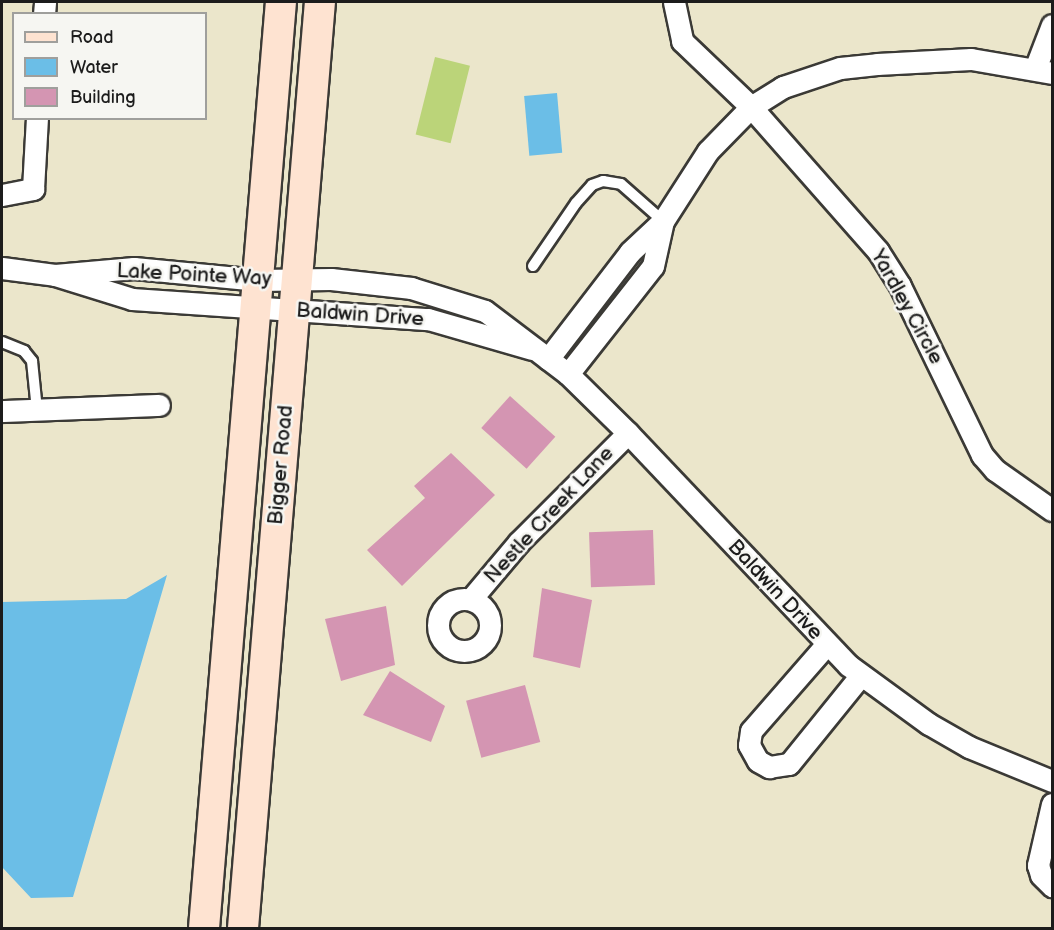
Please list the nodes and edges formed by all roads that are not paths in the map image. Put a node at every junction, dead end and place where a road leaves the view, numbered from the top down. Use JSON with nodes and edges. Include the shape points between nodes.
{"nodes":[{"id":1,"x":281,"y":2,"type":"edge"},
{"id":2,"x":320,"y":2,"type":"edge"},
{"id":3,"x":674,"y":2,"type":"edge"},
{"id":4,"x":1053,"y":25,"type":"edge"},
{"id":5,"x":1044,"y":71,"type":"edge"},
{"id":6,"x":751,"y":107,"type":"junction"},
{"id":7,"x":37,"y":120,"type":"edge"},
{"id":8,"x":2,"y":195,"type":"edge"},
{"id":9,"x":663,"y":221,"type":"junction"},
{"id":10,"x":533,"y":266,"type":"dead end"},
{"id":11,"x":2,"y":268,"type":"edge"},
{"id":12,"x":55,"y":275,"type":"junction"},
{"id":13,"x":257,"y":294,"type":"junction"},
{"id":14,"x":296,"y":295,"type":"junction"},
{"id":15,"x":2,"y":342,"type":"edge"},
{"id":16,"x":541,"y":354,"type":"junction"},
{"id":17,"x":568,"y":374,"type":"junction"},
{"id":18,"x":159,"y":405,"type":"dead end"},
{"id":19,"x":37,"y":410,"type":"junction"},
{"id":20,"x":2,"y":411,"type":"edge"},
{"id":21,"x":628,"y":433,"type":"junction"},
{"id":22,"x":1053,"y":510,"type":"edge"},
{"id":23,"x":471,"y":599,"type":"dead end"},
{"id":24,"x":826,"y":645,"type":"junction"},
{"id":25,"x":861,"y":675,"type":"junction"},
{"id":26,"x":1053,"y":781,"type":"edge"},
{"id":27,"x":1053,"y":804,"type":"edge"},
{"id":28,"x":1053,"y":886,"type":"edge"},
{"id":29,"x":204,"y":928,"type":"edge"},
{"id":30,"x":243,"y":928,"type":"edge"}],
"edges":[{"from":1,"to":13,"type":"street","name":"Bigger Road"},
{"from":2,"to":14,"type":"street","name":"Bigger Road"},
{"from":3,"to":6,"type":"street","name":"Yardley Circle","via":[[682,40]]},
{"from":4,"to":5,"type":"street"},
{"from":5,"to":6,"type":"street","via":[[971,59],[840,68],[798,79]]},
{"from":6,"to":9,"type":"street","via":[[708,151]]},
{"from":6,"to":22,"type":"street","name":"Yardley Circle","via":[[878,250],[900,286],[982,455],[995,470]]},
{"from":7,"to":8,"type":"street","via":[[33,189]]},
{"from":9,"to":10,"type":"lane","via":[[634,192],[621,184],[603,181],[592,185],[576,203]]},
{"from":9,"to":16,"type":"street","via":[[630,252]]},
{"from":9,"to":17,"type":"street","via":[[653,266]]},
{"from":11,"to":12,"type":"street","name":"Lake Pointe Way"},
{"from":12,"to":13,"type":"street","name":"Lake Pointe Way","via":[[134,268]]},
{"from":12,"to":13,"type":"street","name":"Lake Pointe Way","via":[[132,299]]},
{"from":13,"to":14,"type":"street","name":"Lake Pointe Way"},
{"from":13,"to":14,"type":"street","name":"Baldwin Drive"},
{"from":13,"to":29,"type":"street","name":"Bigger Road"},
{"from":14,"to":16,"type":"street","name":"Baldwin Drive","via":[[428,319]]},
{"from":14,"to":16,"type":"street","name":"Baldwin Drive","via":[[331,279],[411,288],[485,311]]},
{"from":14,"to":30,"type":"street","name":"Bigger Road"},
{"from":15,"to":19,"type":"lane","via":[[24,351],[32,362]]},
{"from":16,"to":17,"type":"street","name":"Baldwin Drive"},
{"from":17,"to":21,"type":"street","name":"Baldwin Drive"},
{"from":18,"to":19,"type":"street"},
{"from":19,"to":20,"type":"street"},
{"from":21,"to":23,"type":"street","name":"Nestle Creek Lane","via":[[519,542]]},
{"from":21,"to":24,"type":"street","name":"Baldwin Drive"},
{"from":24,"to":25,"type":"street","name":"Baldwin Drive"},
{"from":24,"to":25,"type":"street","via":[[751,730],[749,745],[758,761],[769,767],[789,764]]},
{"from":25,"to":26,"type":"street","name":"Baldwin Drive","via":[[929,724],[969,747]]},
{"from":27,"to":28,"type":"street","via":[[1038,865],[1041,875]]}]}
